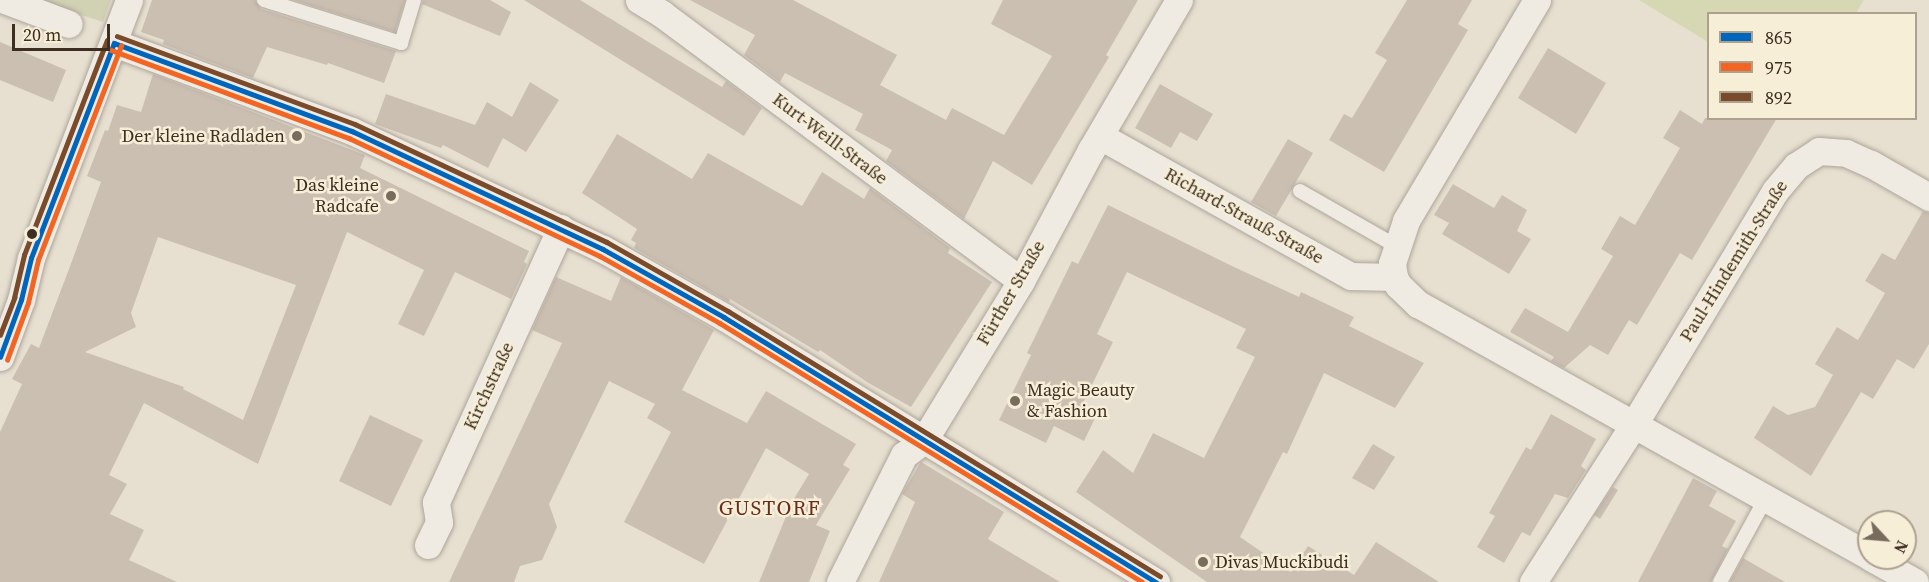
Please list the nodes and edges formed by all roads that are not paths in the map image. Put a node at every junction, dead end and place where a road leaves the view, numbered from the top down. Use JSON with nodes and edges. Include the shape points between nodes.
{"nodes":[{"id":1,"x":5,"y":0,"type":"edge"},
{"id":2,"x":129,"y":0,"type":"edge"},
{"id":3,"x":264,"y":0,"type":"edge"},
{"id":4,"x":414,"y":0,"type":"edge"},
{"id":5,"x":639,"y":0,"type":"edge"},
{"id":6,"x":1179,"y":0,"type":"edge"},
{"id":7,"x":1537,"y":0,"type":"edge"},
{"id":8,"x":666,"y":7,"type":"edge"},
{"id":9,"x":69,"y":24,"type":"dead end"},
{"id":10,"x":114,"y":43,"type":"junction"},
{"id":11,"x":1100,"y":136,"type":"junction"},
{"id":12,"x":1300,"y":191,"type":"dead end"},
{"id":13,"x":1929,"y":197,"type":"edge"},
{"id":14,"x":561,"y":228,"type":"junction"},
{"id":15,"x":1396,"y":246,"type":"junction"},
{"id":16,"x":1394,"y":277,"type":"junction"},
{"id":17,"x":1020,"y":281,"type":"junction"},
{"id":18,"x":1,"y":354,"type":"edge"},
{"id":19,"x":1634,"y":424,"type":"junction"},
{"id":20,"x":924,"y":440,"type":"junction"},
{"id":21,"x":1766,"y":498,"type":"junction"},
{"id":22,"x":428,"y":545,"type":"dead end"},
{"id":23,"x":1857,"y":549,"type":"edge"},
{"id":24,"x":1894,"y":570,"type":"edge"},
{"id":25,"x":840,"y":582,"type":"edge"},
{"id":26,"x":1156,"y":582,"type":"edge"},
{"id":27,"x":1533,"y":582,"type":"edge"},
{"id":28,"x":1720,"y":582,"type":"edge"},
{"id":29,"x":1915,"y":582,"type":"edge"}],
"edges":[{"from":1,"to":9,"type":"street"},
{"from":2,"to":10,"type":"street"},
{"from":3,"to":4,"type":"lane","via":[[401,43]]},
{"from":5,"to":8,"type":"street","name":"Kurt-Weill-Straße"},
{"from":6,"to":11,"type":"street","name":"Fürther Straße"},
{"from":7,"to":15,"type":"street","via":[[1406,221]]},
{"from":8,"to":17,"type":"street","name":"Kurt-Weill-Straße"},
{"from":10,"to":14,"type":"street","via":[[352,131]]},
{"from":10,"to":18,"type":"street","via":[[32,258]]},
{"from":11,"to":16,"type":"street","name":"Richard-Strauß-Straße","via":[[1352,276]]},
{"from":11,"to":17,"type":"street","name":"Fürther Straße"},
{"from":12,"to":15,"type":"lane"},
{"from":13,"to":19,"type":"street","name":"Paul-Hindemith-Straße","via":[[1846,153],[1819,151],[1807,158],[1775,190]]},
{"from":14,"to":20,"type":"street","via":[[683,292]]},
{"from":14,"to":22,"type":"street","name":"Kirchstraße","via":[[436,502],[439,522]]},
{"from":15,"to":16,"type":"street"},
{"from":16,"to":19,"type":"street","via":[[1418,304]]},
{"from":17,"to":20,"type":"street","name":"Fürther Straße"},
{"from":19,"to":21,"type":"street"},
{"from":19,"to":27,"type":"street"},
{"from":20,"to":25,"type":"street","name":"Fürther Straße","via":[[904,456]]},
{"from":20,"to":26,"type":"street"},
{"from":21,"to":23,"type":"street"},
{"from":21,"to":28,"type":"lane"},
{"from":24,"to":29,"type":"street"}]}
